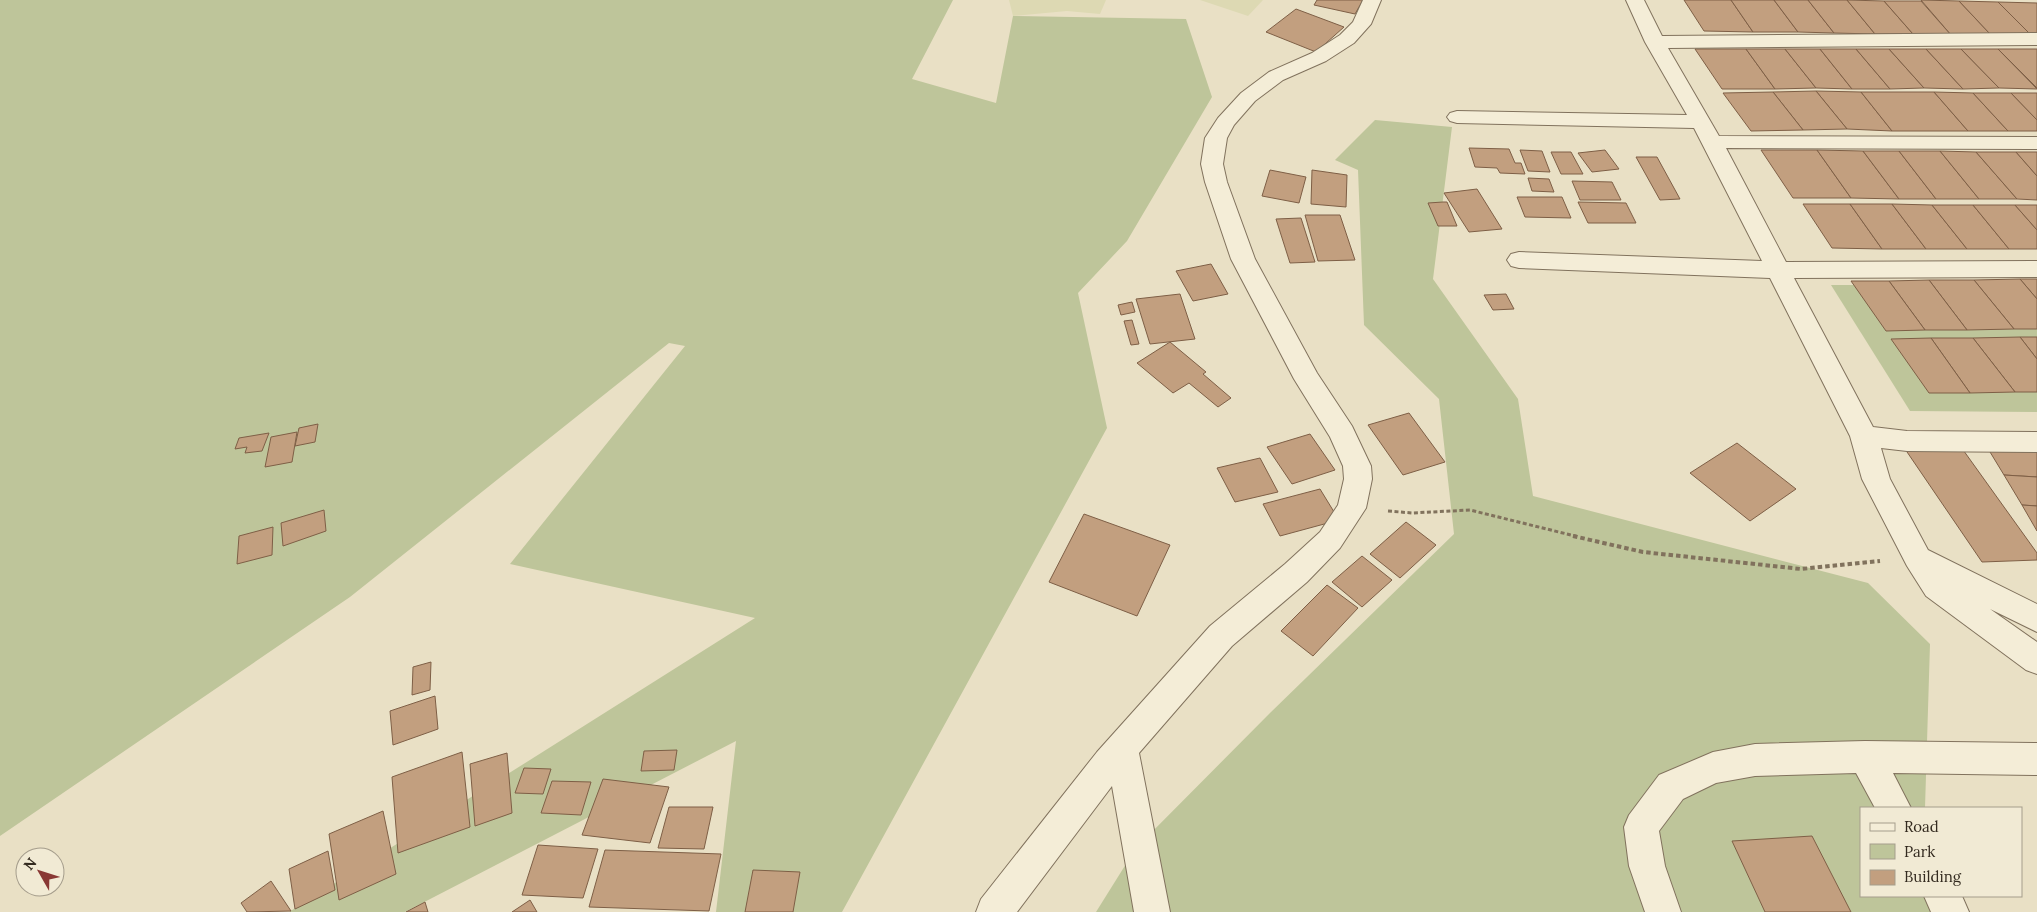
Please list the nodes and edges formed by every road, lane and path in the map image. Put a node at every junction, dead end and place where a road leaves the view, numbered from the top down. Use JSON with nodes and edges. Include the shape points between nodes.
{"nodes":[{"id":1,"x":1372,"y":0,"type":"edge"},
{"id":2,"x":1635,"y":0,"type":"edge"},
{"id":3,"x":2037,"y":39,"type":"edge"},
{"id":4,"x":1655,"y":42,"type":"junction"},
{"id":5,"x":1457,"y":117,"type":"dead end"},
{"id":6,"x":1700,"y":122,"type":"junction"},
{"id":7,"x":1712,"y":142,"type":"junction"},
{"id":8,"x":2037,"y":143,"type":"edge"},
{"id":9,"x":1519,"y":260,"type":"dead end"},
{"id":10,"x":2037,"y":269,"type":"edge"},
{"id":11,"x":1778,"y":270,"type":"junction"},
{"id":12,"x":1864,"y":436,"type":"junction"},
{"id":13,"x":2037,"y":442,"type":"edge"},
{"id":14,"x":1352,"y":508,"type":"junction"},
{"id":15,"x":1917,"y":557,"type":"junction"},
{"id":16,"x":2037,"y":620,"type":"edge"},
{"id":17,"x":2037,"y":660,"type":"edge"},
{"id":18,"x":1122,"y":749,"type":"junction"},
{"id":19,"x":1865,"y":757,"type":"junction"},
{"id":20,"x":2037,"y":759,"type":"edge"},
{"id":21,"x":1893,"y":807,"type":"edge"},
{"id":22,"x":1942,"y":897,"type":"edge"},
{"id":23,"x":994,"y":912,"type":"edge"},
{"id":24,"x":1152,"y":912,"type":"edge"},
{"id":25,"x":1663,"y":912,"type":"edge"},
{"id":26,"x":1950,"y":912,"type":"edge"}],
"edges":[{"from":1,"to":14,"type":"street","via":[[1362,24],[1347,39],[1319,57],[1276,76],[1248,97],[1225,122],[1216,138],[1212,164],[1243,259],[1307,379],[1342,433],[1357,466],[1358,479]]},
{"from":2,"to":4,"type":"street"},
{"from":3,"to":4,"type":"street"},
{"from":4,"to":6,"type":"street"},
{"from":5,"to":6,"type":"street"},
{"from":6,"to":7,"type":"street"},
{"from":7,"to":8,"type":"street"},
{"from":7,"to":11,"type":"street"},
{"from":9,"to":11,"type":"street"},
{"from":10,"to":11,"type":"street"},
{"from":11,"to":12,"type":"street"},
{"from":12,"to":13,"type":"street","via":[[1907,441]]},
{"from":12,"to":15,"type":"street","via":[[1876,479]]},
{"from":14,"to":15,"type":"path","via":[[1412,513],[1470,510],[1643,552],[1801,569]]},
{"from":14,"to":18,"type":"street","via":[[1330,540],[1221,636]]},
{"from":15,"to":16,"type":"street"},
{"from":15,"to":17,"type":"street","via":[[1937,586]]},
{"from":18,"to":23,"type":"street"},
{"from":18,"to":24,"type":"street"},
{"from":19,"to":20,"type":"street"},
{"from":19,"to":21,"type":"street"},
{"from":19,"to":25,"type":"street","via":[[1755,760],[1713,768],[1671,787],[1641,827],[1647,866]]},
{"from":22,"to":26,"type":"street"}]}
